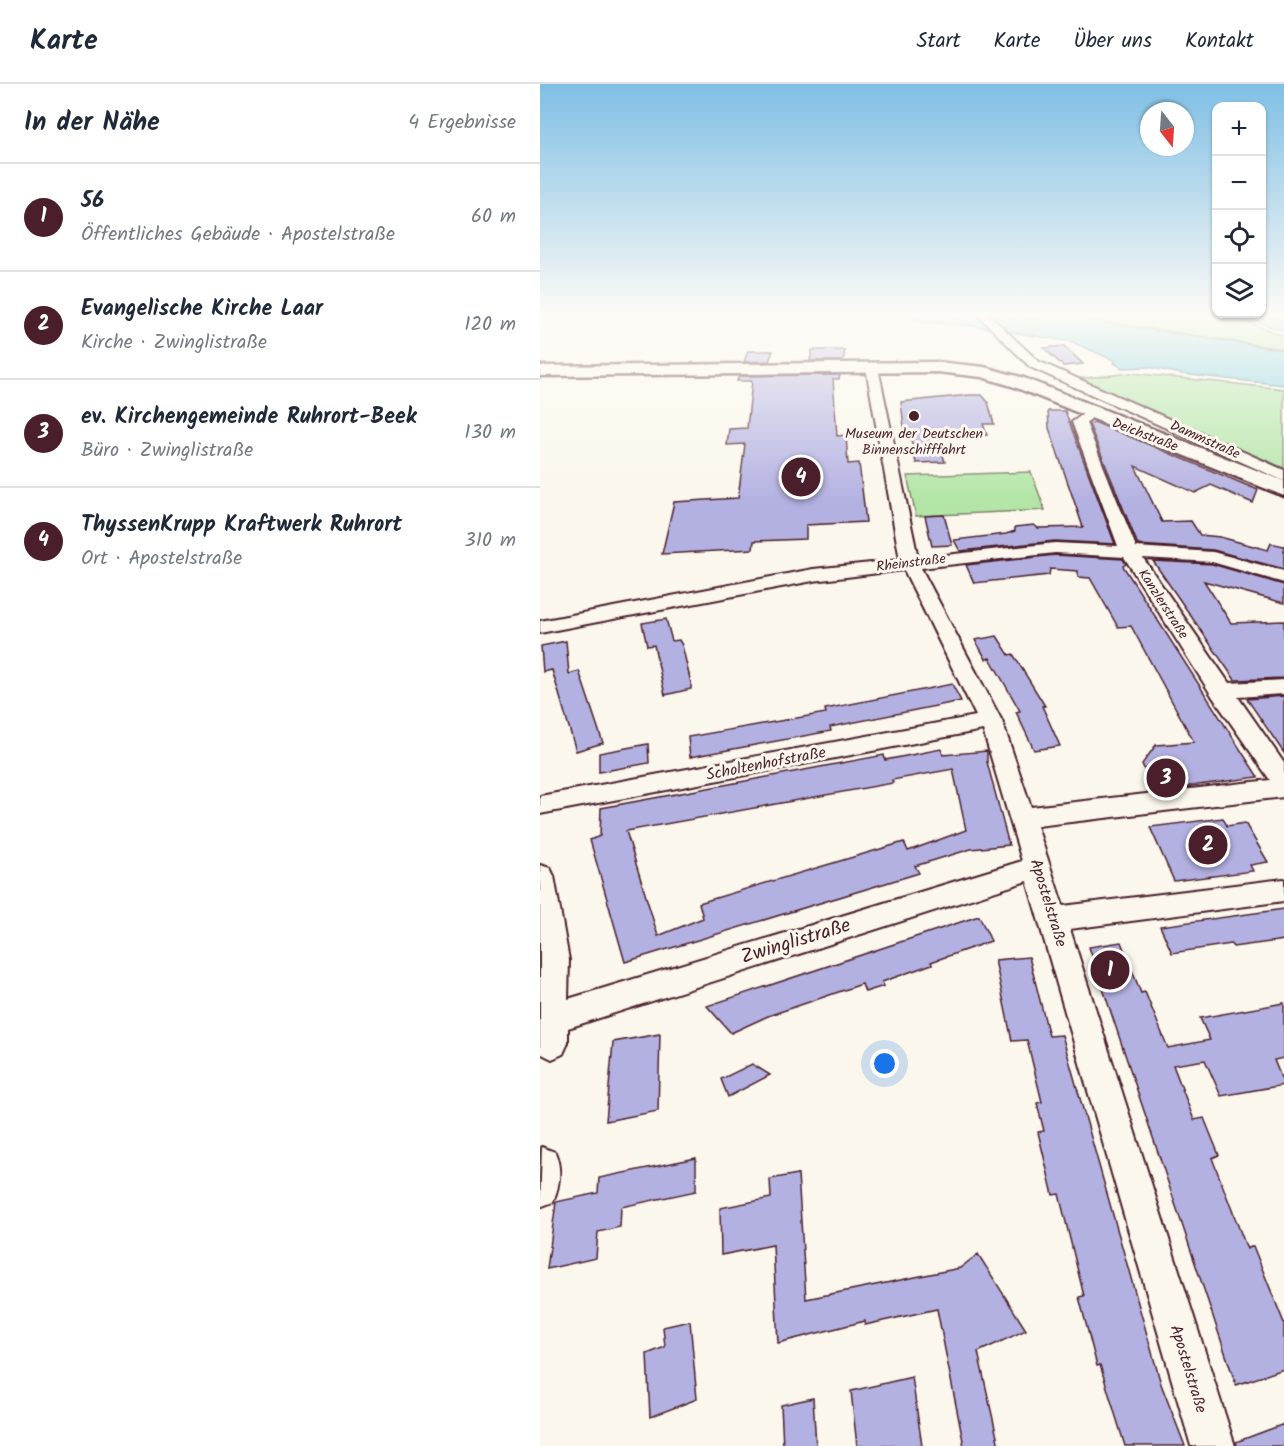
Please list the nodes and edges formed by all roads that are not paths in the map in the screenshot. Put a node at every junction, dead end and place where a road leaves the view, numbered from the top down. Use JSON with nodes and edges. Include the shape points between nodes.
{"nodes":[{"id":1,"x":874,"y":377,"type":"edge"},
{"id":2,"x":1000,"y":377,"type":"edge"},
{"id":3,"x":1064,"y":377,"type":"edge"},
{"id":4,"x":1090,"y":413,"type":"junction"},
{"id":5,"x":1278,"y":480,"type":"edge"},
{"id":6,"x":1128,"y":550,"type":"junction"},
{"id":7,"x":910,"y":564,"type":"junction"},
{"id":8,"x":1284,"y":577,"type":"edge"},
{"id":9,"x":540,"y":627,"type":"edge"},
{"id":10,"x":1284,"y":687,"type":"edge"},
{"id":11,"x":1220,"y":691,"type":"junction"},
{"id":12,"x":991,"y":721,"type":"junction"},
{"id":13,"x":1284,"y":782,"type":"edge"},
{"id":14,"x":1284,"y":788,"type":"edge"},
{"id":15,"x":540,"y":805,"type":"edge"},
{"id":16,"x":1022,"y":818,"type":"junction"},
{"id":17,"x":1037,"y":867,"type":"junction"},
{"id":18,"x":540,"y":876,"type":"edge"},
{"id":19,"x":1284,"y":890,"type":"edge"},
{"id":20,"x":1053,"y":919,"type":"junction"},
{"id":21,"x":1213,"y":1446,"type":"edge"}],
"edges":[{"from":1,"to":7,"type":"street","name":"Apostelstraße"},
{"from":2,"to":4,"type":"street","name":"Deichstraße"},
{"from":3,"to":5,"type":"street","name":"Dammstraße"},
{"from":4,"to":5,"type":"street","name":"Deichstraße"},
{"from":4,"to":6,"type":"street","name":"Kanzlerstraße","via":[[1079,422]]},
{"from":6,"to":7,"type":"street","name":"Rheinstraße","via":[[1055,548]]},
{"from":6,"to":8,"type":"street","name":"Rheinstraße","via":[[1213,557]]},
{"from":6,"to":11,"type":"street","name":"Kanzlerstraße"},
{"from":7,"to":9,"type":"street","name":"Rheinstraße","via":[[813,575]]},
{"from":7,"to":12,"type":"street","name":"Apostelstraße"},
{"from":10,"to":11,"type":"street"},
{"from":11,"to":13,"type":"street","name":"Kanzlerstraße"},
{"from":12,"to":15,"type":"street","name":"Scholtenhofstraße"},
{"from":12,"to":16,"type":"street","name":"Apostelstraße"},
{"from":14,"to":16,"type":"street"},
{"from":16,"to":17,"type":"street","name":"Apostelstraße"},
{"from":17,"to":18,"type":"street","name":"Zwinglistraße","via":[[553,1030],[554,960]]},
{"from":17,"to":20,"type":"street","name":"Apostelstraße"},
{"from":19,"to":20,"type":"street"},
{"from":20,"to":21,"type":"street","name":"Apostelstraße"}]}
